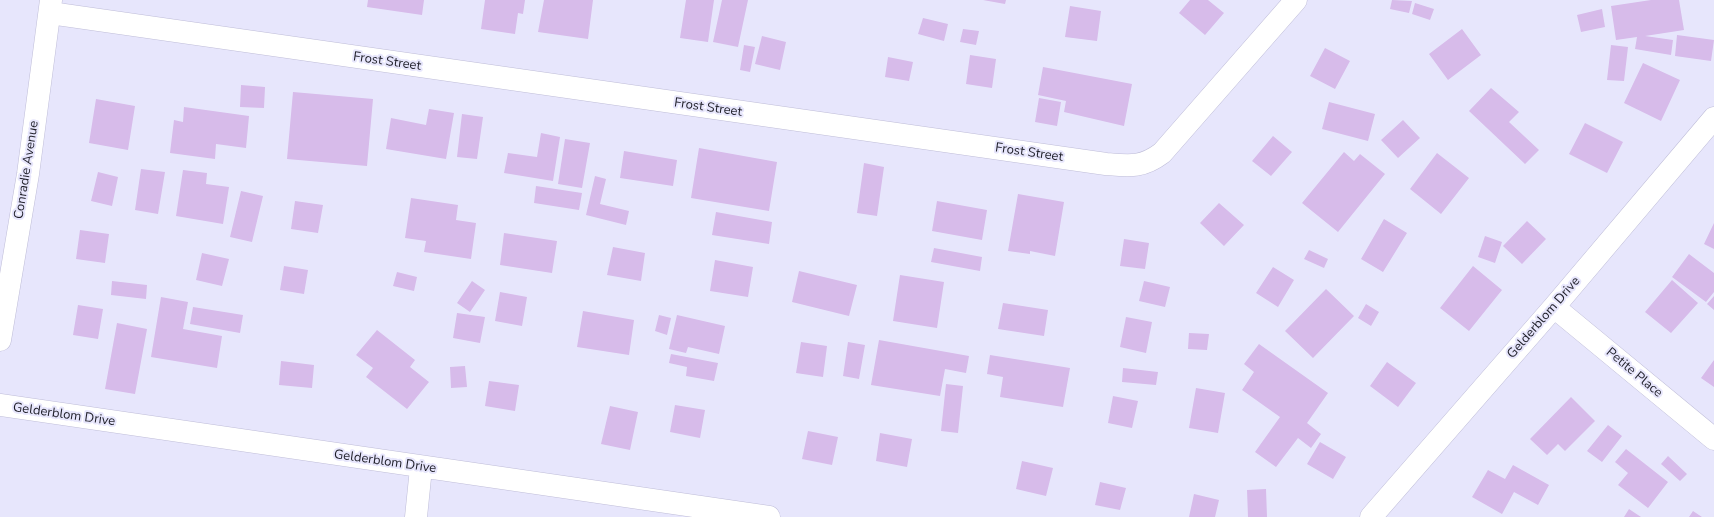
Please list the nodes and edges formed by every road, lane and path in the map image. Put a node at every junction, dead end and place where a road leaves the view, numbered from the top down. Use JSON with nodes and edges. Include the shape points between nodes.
{"nodes":[{"id":1,"x":1296,"y":0,"type":"edge"},
{"id":2,"x":50,"y":6,"type":"edge"},
{"id":3,"x":1714,"y":118,"type":"edge"},
{"id":4,"x":1554,"y":307,"type":"junction"},
{"id":5,"x":0,"y":340,"type":"edge"},
{"id":6,"x":0,"y":406,"type":"edge"},
{"id":7,"x":1714,"y":440,"type":"edge"},
{"id":8,"x":421,"y":468,"type":"junction"},
{"id":9,"x":416,"y":517,"type":"edge"},
{"id":10,"x":769,"y":517,"type":"edge"},
{"id":11,"x":1371,"y":517,"type":"edge"}],
"edges":[{"from":1,"to":2,"type":"street","name":"Frost Street","via":[[1162,153],[1140,166],[1106,164]]},
{"from":2,"to":5,"type":"street","name":"Conradie Avenue","via":[[28,174]]},
{"from":3,"to":4,"type":"street","name":"Gelderblom Drive"},
{"from":4,"to":7,"type":"street","name":"Petite Place"},
{"from":4,"to":11,"type":"street","name":"Gelderblom Drive"},
{"from":6,"to":8,"type":"street","name":"Gelderblom Drive"},
{"from":8,"to":9,"type":"street"},
{"from":8,"to":10,"type":"street","name":"Gelderblom Drive"}]}
